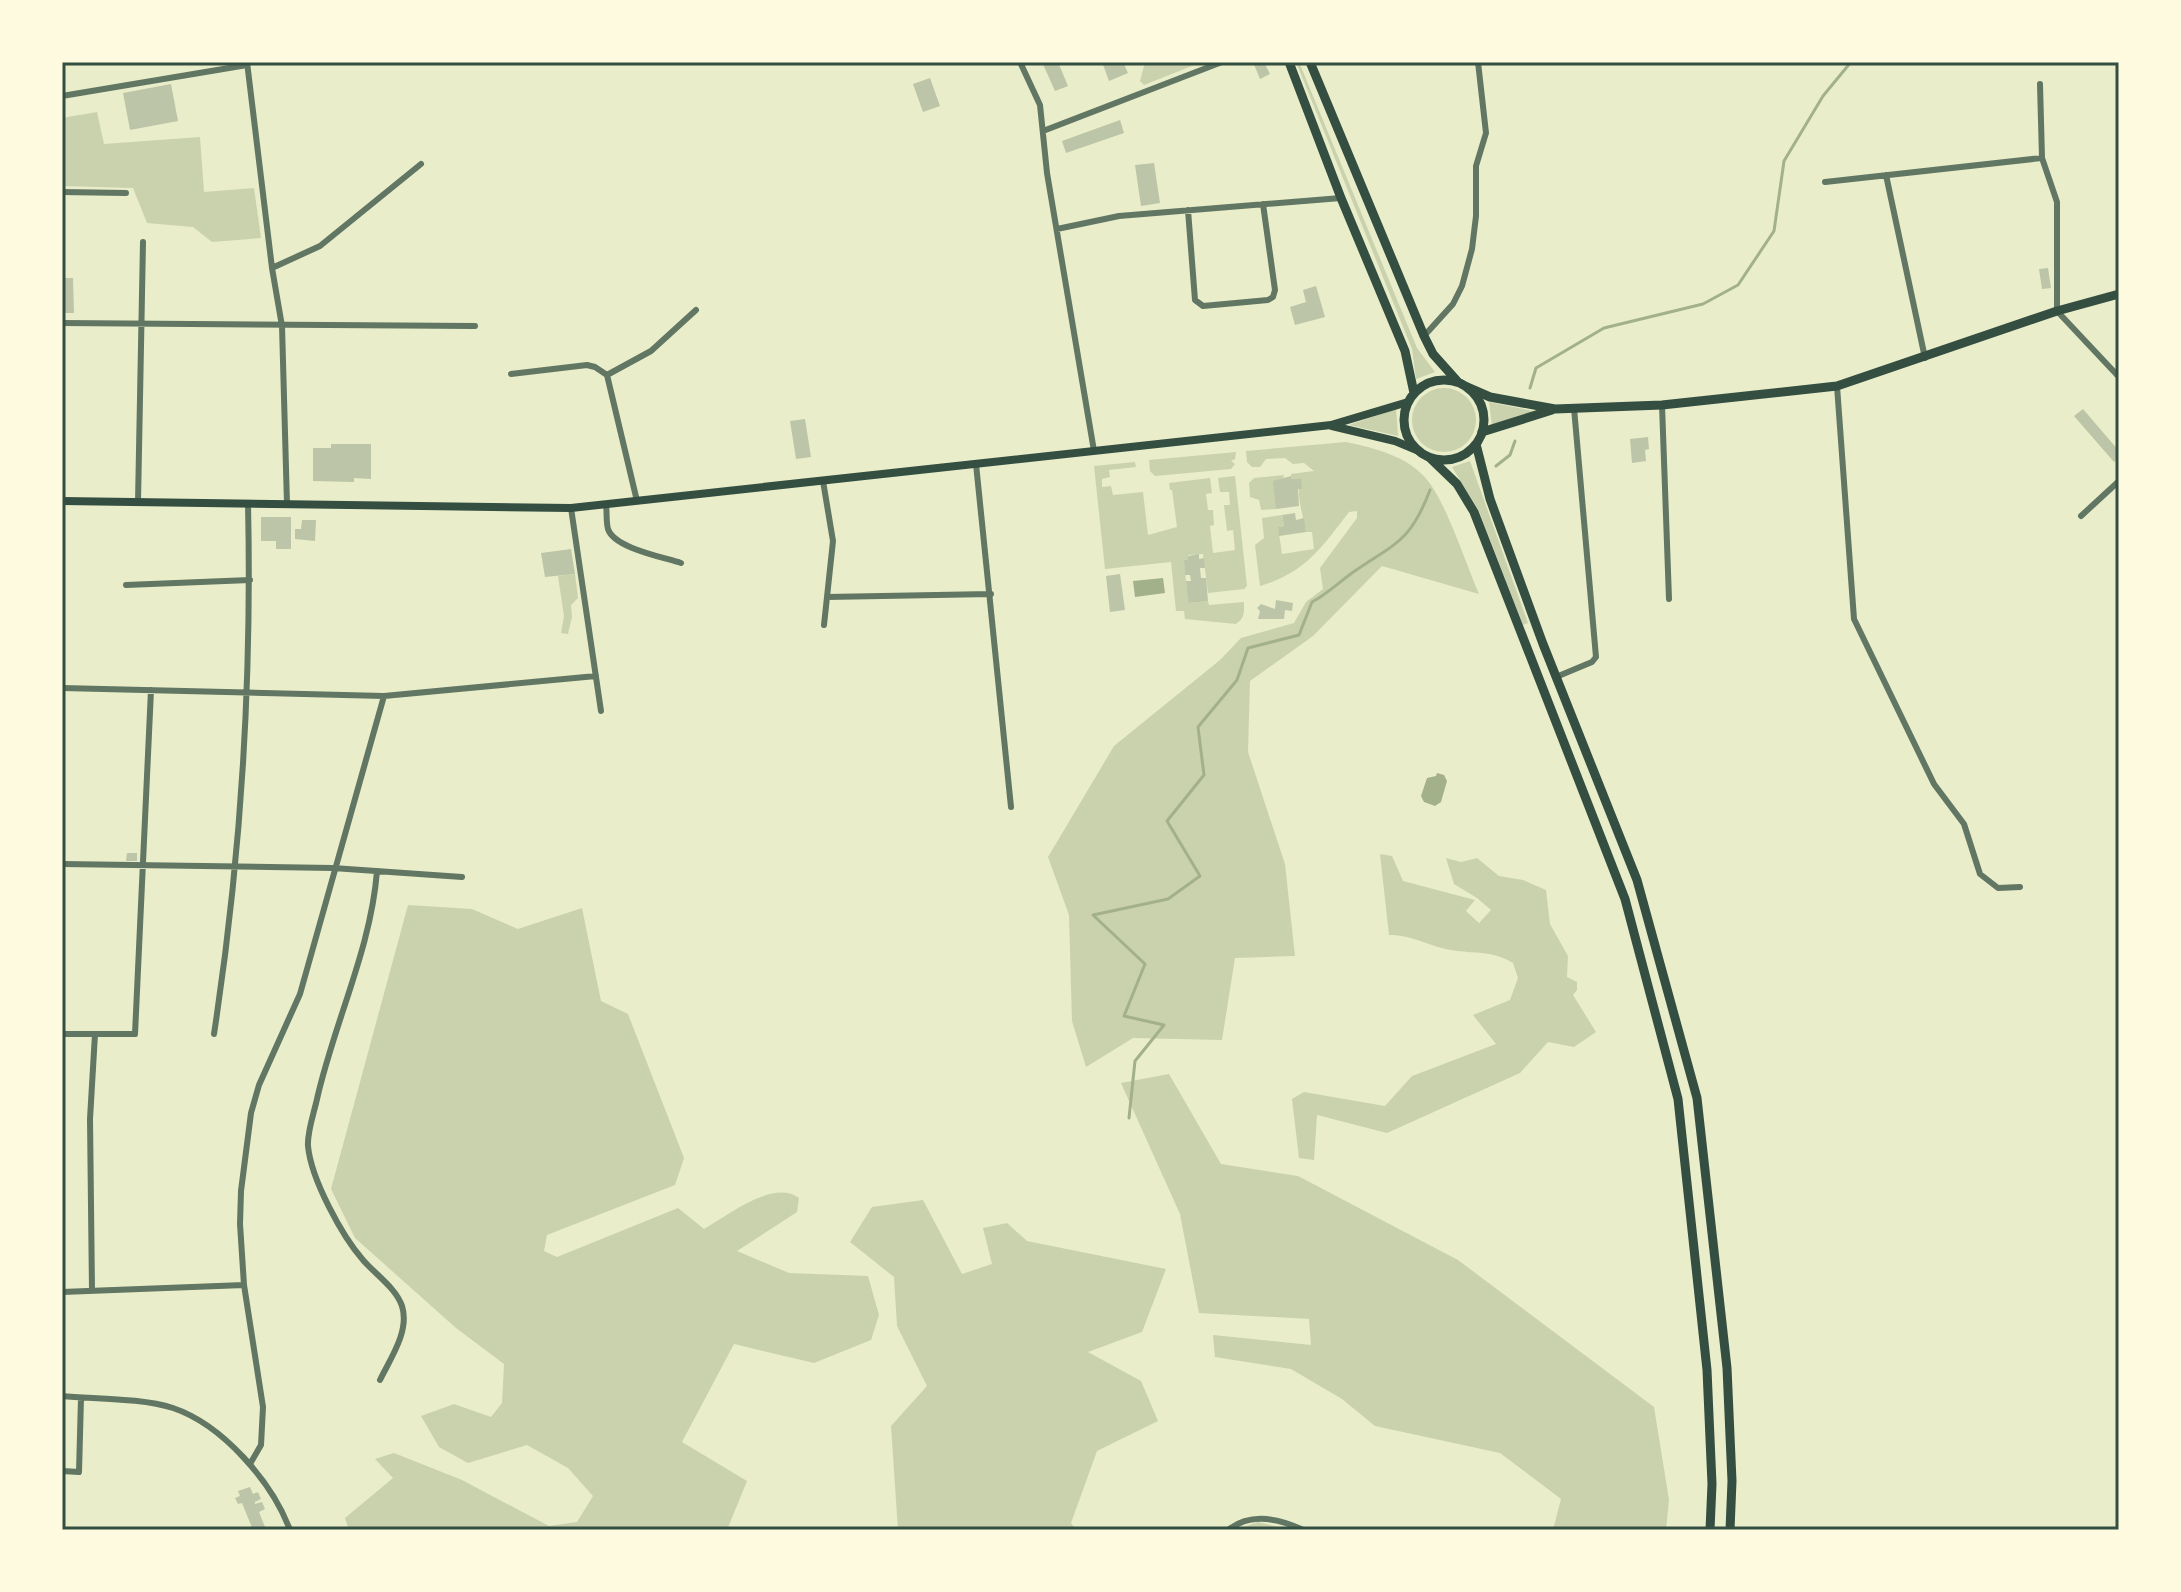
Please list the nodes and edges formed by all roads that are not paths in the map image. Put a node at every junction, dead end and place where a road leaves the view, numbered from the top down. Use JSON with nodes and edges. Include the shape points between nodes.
{"nodes":[{"id":1,"x":1020,"y":62,"type":"edge"},
{"id":2,"x":1222,"y":62,"type":"edge"},
{"id":3,"x":1289,"y":62,"type":"edge"},
{"id":4,"x":1310,"y":62,"type":"edge"},
{"id":5,"x":1478,"y":62,"type":"edge"},
{"id":6,"x":247,"y":63,"type":"edge"},
{"id":7,"x":2040,"y":84,"type":"dead end"},
{"id":8,"x":62,"y":96,"type":"edge"},
{"id":9,"x":1043,"y":131,"type":"junction"},
{"id":10,"x":2042,"y":158,"type":"junction"},
{"id":11,"x":421,"y":164,"type":"dead end"},
{"id":12,"x":1886,"y":175,"type":"junction"},
{"id":13,"x":1825,"y":182,"type":"dead end"},
{"id":14,"x":62,"y":192,"type":"edge"},
{"id":15,"x":126,"y":193,"type":"dead end"},
{"id":16,"x":1341,"y":198,"type":"junction"},
{"id":17,"x":1263,"y":204,"type":"junction"},
{"id":18,"x":1188,"y":210,"type":"junction"},
{"id":19,"x":1057,"y":229,"type":"junction"},
{"id":20,"x":143,"y":242,"type":"dead end"},
{"id":21,"x":272,"y":268,"type":"junction"},
{"id":22,"x":2119,"y":294,"type":"edge"},
{"id":23,"x":696,"y":310,"type":"dead end"},
{"id":24,"x":2057,"y":311,"type":"junction"},
{"id":25,"x":62,"y":323,"type":"edge"},
{"id":26,"x":142,"y":324,"type":"junction"},
{"id":27,"x":282,"y":326,"type":"junction"},
{"id":28,"x":475,"y":326,"type":"dead end"},
{"id":29,"x":1424,"y":336,"type":"junction"},
{"id":30,"x":1925,"y":358,"type":"junction"},
{"id":31,"x":511,"y":374,"type":"dead end"},
{"id":32,"x":607,"y":375,"type":"junction"},
{"id":33,"x":2119,"y":377,"type":"edge"},
{"id":34,"x":1463,"y":385,"type":"junction"},
{"id":35,"x":1837,"y":386,"type":"junction"},
{"id":36,"x":1411,"y":397,"type":"junction"},
{"id":37,"x":1662,"y":405,"type":"junction"},
{"id":38,"x":1574,"y":408,"type":"junction"},
{"id":39,"x":1555,"y":409,"type":"junction"},
{"id":40,"x":1331,"y":425,"type":"junction"},
{"id":41,"x":1482,"y":432,"type":"junction"},
{"id":42,"x":1476,"y":444,"type":"junction"},
{"id":43,"x":1094,"y":451,"type":"junction"},
{"id":44,"x":1419,"y":451,"type":"junction"},
{"id":45,"x":1429,"y":457,"type":"junction"},
{"id":46,"x":976,"y":464,"type":"junction"},
{"id":47,"x":823,"y":481,"type":"junction"},
{"id":48,"x":2119,"y":481,"type":"edge"},
{"id":49,"x":62,"y":501,"type":"edge"},
{"id":50,"x":637,"y":501,"type":"junction"},
{"id":51,"x":138,"y":502,"type":"junction"},
{"id":52,"x":248,"y":504,"type":"junction"},
{"id":53,"x":287,"y":504,"type":"junction"},
{"id":54,"x":606,"y":504,"type":"junction"},
{"id":55,"x":571,"y":508,"type":"junction"},
{"id":56,"x":2081,"y":516,"type":"dead end"},
{"id":57,"x":681,"y":563,"type":"dead end"},
{"id":58,"x":250,"y":580,"type":"junction"},
{"id":59,"x":126,"y":585,"type":"dead end"},
{"id":60,"x":991,"y":594,"type":"junction"},
{"id":61,"x":827,"y":597,"type":"junction"},
{"id":62,"x":1669,"y":599,"type":"dead end"},
{"id":63,"x":824,"y":625,"type":"dead end"},
{"id":64,"x":596,"y":676,"type":"junction"},
{"id":65,"x":1556,"y":677,"type":"junction"},
{"id":66,"x":62,"y":688,"type":"edge"},
{"id":67,"x":151,"y":690,"type":"junction"},
{"id":68,"x":247,"y":691,"type":"junction"},
{"id":69,"x":384,"y":696,"type":"junction"},
{"id":70,"x":601,"y":711,"type":"dead end"},
{"id":71,"x":1011,"y":807,"type":"dead end"},
{"id":72,"x":62,"y":864,"type":"edge"},
{"id":73,"x":143,"y":865,"type":"junction"},
{"id":74,"x":235,"y":867,"type":"junction"},
{"id":75,"x":333,"y":868,"type":"junction"},
{"id":76,"x":377,"y":871,"type":"junction"},
{"id":77,"x":462,"y":877,"type":"dead end"},
{"id":78,"x":2020,"y":887,"type":"dead end"},
{"id":79,"x":62,"y":1034,"type":"edge"},
{"id":80,"x":95,"y":1034,"type":"junction"},
{"id":81,"x":214,"y":1034,"type":"dead end"},
{"id":82,"x":244,"y":1285,"type":"junction"},
{"id":83,"x":92,"y":1291,"type":"junction"},
{"id":84,"x":62,"y":1292,"type":"edge"},
{"id":85,"x":380,"y":1380,"type":"dead end"},
{"id":86,"x":62,"y":1396,"type":"edge"},
{"id":87,"x":81,"y":1398,"type":"junction"},
{"id":88,"x":250,"y":1464,"type":"junction"},
{"id":89,"x":62,"y":1471,"type":"edge"},
{"id":90,"x":290,"y":1530,"type":"edge"},
{"id":91,"x":1228,"y":1530,"type":"edge"},
{"id":92,"x":1303,"y":1530,"type":"edge"},
{"id":93,"x":1710,"y":1530,"type":"edge"},
{"id":94,"x":1730,"y":1530,"type":"edge"}],
"edges":[{"from":1,"to":9,"type":"street","via":[[1040,105]]},
{"from":2,"to":9,"type":"street"},
{"from":3,"to":16,"type":"main road"},
{"from":4,"to":29,"type":"main road"},
{"from":5,"to":29,"type":"street","via":[[1486,133],[1476,166],[1472,249],[1453,304]]},
{"from":6,"to":8,"type":"street"},
{"from":6,"to":21,"type":"street"},
{"from":7,"to":10,"type":"street"},
{"from":9,"to":19,"type":"street"},
{"from":10,"to":12,"type":"street"},
{"from":10,"to":24,"type":"street","via":[[2057,202]]},
{"from":11,"to":21,"type":"street","via":[[320,246]]},
{"from":12,"to":13,"type":"street"},
{"from":12,"to":30,"type":"street"},
{"from":14,"to":15,"type":"street"},
{"from":16,"to":17,"type":"street"},
{"from":16,"to":36,"type":"main road","via":[[1405,351]]},
{"from":17,"to":18,"type":"street"},
{"from":17,"to":18,"type":"street","via":[[1273,297],[1203,306],[1195,300]]},
{"from":18,"to":19,"type":"street"},
{"from":19,"to":43,"type":"street"},
{"from":20,"to":26,"type":"street"},
{"from":21,"to":27,"type":"street"},
{"from":22,"to":24,"type":"main road"},
{"from":23,"to":32,"type":"street","via":[[651,351]]},
{"from":24,"to":30,"type":"main road"},
{"from":24,"to":33,"type":"street"},
{"from":25,"to":26,"type":"street"},
{"from":26,"to":27,"type":"street"},
{"from":26,"to":51,"type":"street"},
{"from":27,"to":28,"type":"street"},
{"from":27,"to":53,"type":"street"},
{"from":29,"to":34,"type":"main road","via":[[1433,354]]},
{"from":30,"to":35,"type":"main road"},
{"from":31,"to":32,"type":"street","via":[[587,365]]},
{"from":32,"to":50,"type":"street"},
{"from":34,"to":36,"type":"main road","via":[[1435,381]]},
{"from":34,"to":39,"type":"main road","via":[[1490,397]]},
{"from":34,"to":41,"type":"main road","via":[[1482,407]]},
{"from":35,"to":37,"type":"main road"},
{"from":35,"to":78,"type":"street","via":[[1854,619],[1934,784],[1964,824],[1980,874],[1998,888]]},
{"from":36,"to":40,"type":"main road"},
{"from":36,"to":44,"type":"main road","via":[[1405,429]]},
{"from":37,"to":38,"type":"main road"},
{"from":37,"to":62,"type":"street"},
{"from":38,"to":39,"type":"main road"},
{"from":38,"to":65,"type":"street","via":[[1596,657]]},
{"from":39,"to":41,"type":"main road"},
{"from":40,"to":43,"type":"main road"},
{"from":40,"to":44,"type":"main road"},
{"from":41,"to":42,"type":"main road"},
{"from":42,"to":45,"type":"main road","via":[[1455,458]]},
{"from":42,"to":65,"type":"main road","via":[[1490,499]]},
{"from":43,"to":46,"type":"main road"},
{"from":44,"to":45,"type":"main road"},
{"from":45,"to":93,"type":"main road","via":[[1457,484],[1479,526],[1625,899],[1675,1084],[1707,1370]]},
{"from":46,"to":47,"type":"main road"},
{"from":46,"to":60,"type":"street"},
{"from":47,"to":50,"type":"main road"},
{"from":47,"to":61,"type":"street","via":[[833,541]]},
{"from":48,"to":56,"type":"street"},
{"from":49,"to":51,"type":"main road"},
{"from":50,"to":54,"type":"main road"},
{"from":51,"to":52,"type":"main road"},
{"from":52,"to":53,"type":"main road"},
{"from":52,"to":58,"type":"street"},
{"from":53,"to":55,"type":"main road"},
{"from":54,"to":55,"type":"main road"},
{"from":54,"to":57,"type":"street","via":[[612,537]]},
{"from":55,"to":64,"type":"street"},
{"from":58,"to":59,"type":"street"},
{"from":58,"to":68,"type":"street"},
{"from":60,"to":61,"type":"street"},
{"from":60,"to":71,"type":"street"},
{"from":61,"to":63,"type":"street"},
{"from":64,"to":69,"type":"street"},
{"from":64,"to":70,"type":"street"},
{"from":65,"to":94,"type":"main road","via":[[1637,880],[1697,1098],[1727,1368]]},
{"from":66,"to":67,"type":"street"},
{"from":67,"to":68,"type":"street"},
{"from":67,"to":73,"type":"street"},
{"from":68,"to":69,"type":"street"},
{"from":68,"to":74,"type":"street"},
{"from":69,"to":75,"type":"street"},
{"from":72,"to":73,"type":"street"},
{"from":73,"to":74,"type":"street"},
{"from":73,"to":80,"type":"street","via":[[135,1034]]},
{"from":74,"to":75,"type":"street"},
{"from":74,"to":81,"type":"street"},
{"from":75,"to":76,"type":"street"},
{"from":75,"to":82,"type":"street","via":[[300,994],[251,1113],[241,1191]]},
{"from":76,"to":77,"type":"street"},
{"from":76,"to":85,"type":"street","via":[[374,905],[325,1064],[307,1144],[340,1229],[403,1307],[402,1335]]},
{"from":79,"to":80,"type":"street"},
{"from":80,"to":83,"type":"street","via":[[90,1119]]},
{"from":82,"to":83,"type":"street"},
{"from":82,"to":88,"type":"street","via":[[263,1407],[261,1445]]},
{"from":83,"to":84,"type":"street"},
{"from":86,"to":87,"type":"street"},
{"from":87,"to":88,"type":"street","via":[[173,1408],[216,1432]]},
{"from":87,"to":89,"type":"street","via":[[79,1472]]},
{"from":88,"to":90,"type":"street","via":[[281,1505]]},
{"from":91,"to":92,"type":"street","via":[[1255,1517]]}]}
